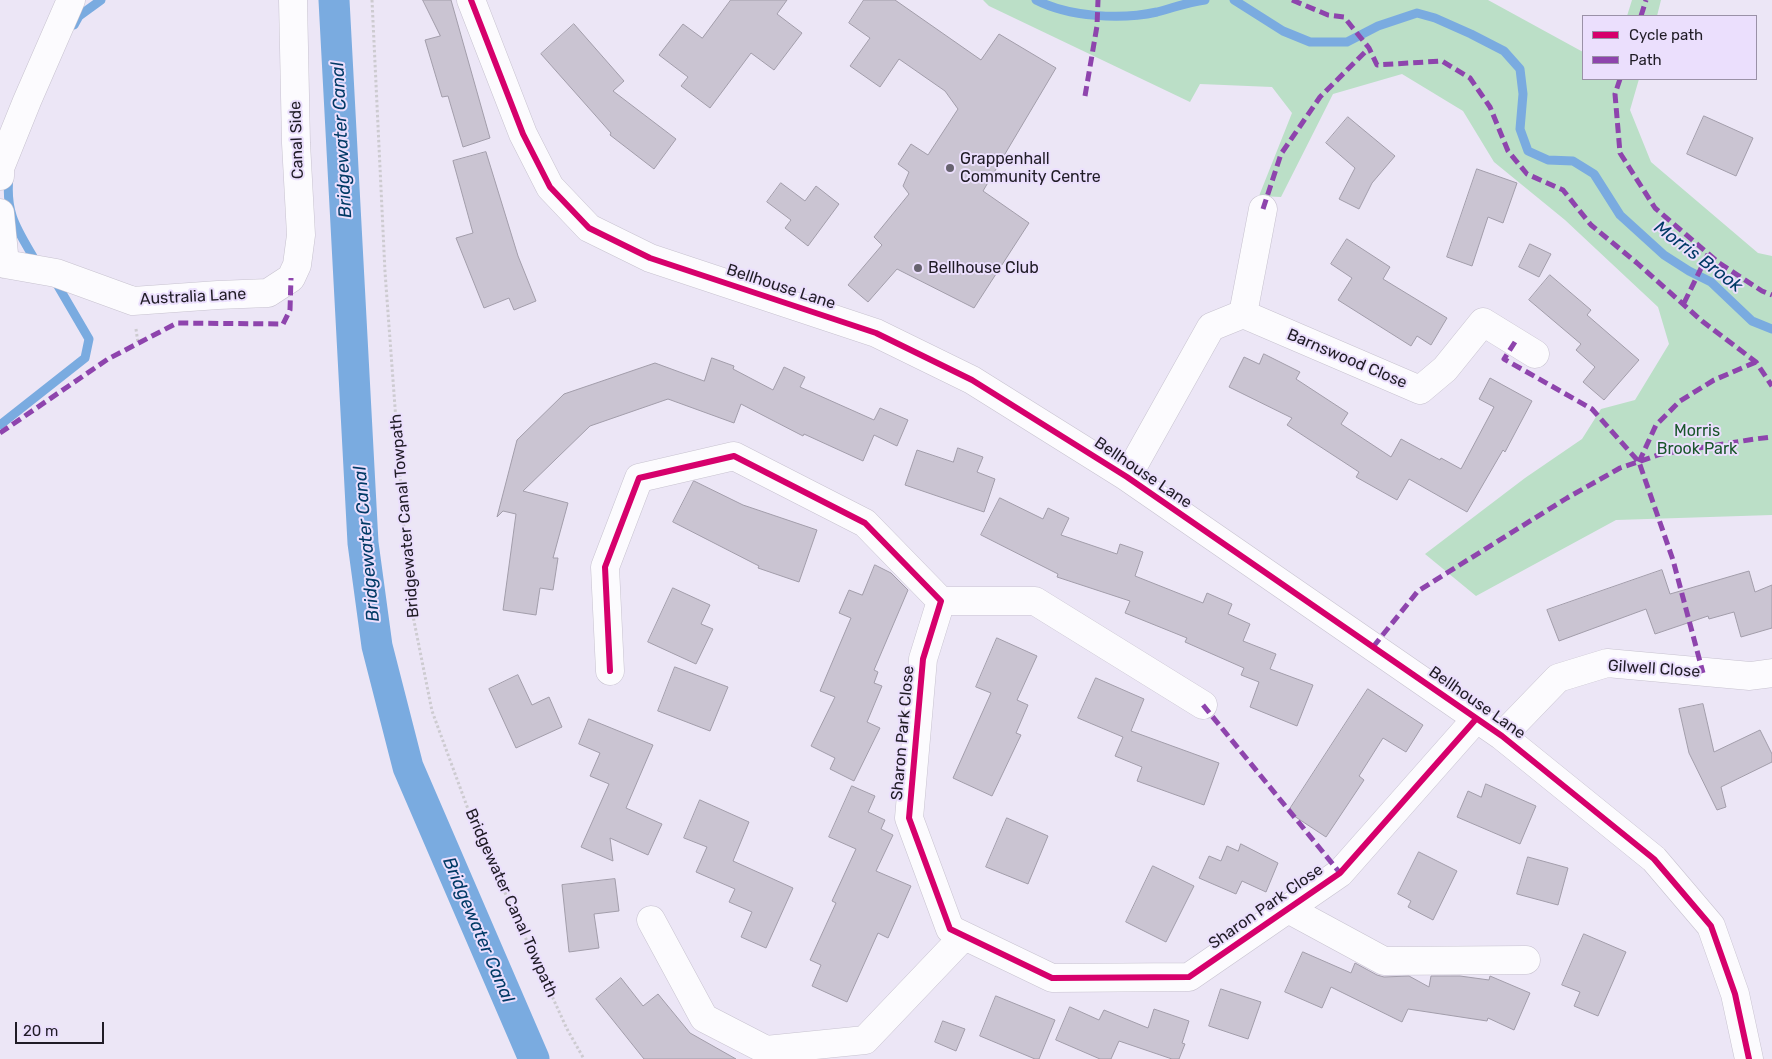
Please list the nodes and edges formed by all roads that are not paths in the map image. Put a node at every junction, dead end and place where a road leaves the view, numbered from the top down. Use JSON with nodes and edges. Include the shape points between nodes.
{"nodes":[{"id":1,"x":71,"y":0,"type":"edge"},
{"id":2,"x":293,"y":0,"type":"edge"},
{"id":3,"x":471,"y":0,"type":"edge"},
{"id":4,"x":0,"y":176,"type":"edge"},
{"id":5,"x":1263,"y":209,"type":"dead end"},
{"id":6,"x":0,"y":213,"type":"edge"},
{"id":7,"x":3,"y":266,"type":"edge"},
{"id":8,"x":291,"y":278,"type":"joint"},
{"id":9,"x":1243,"y":314,"type":"junction"},
{"id":10,"x":1535,"y":354,"type":"dead end"},
{"id":11,"x":1126,"y":477,"type":"junction"},
{"id":12,"x":941,"y":601,"type":"junction"},
{"id":13,"x":610,"y":671,"type":"dead end"},
{"id":14,"x":1772,"y":673,"type":"edge"},
{"id":15,"x":1203,"y":705,"type":"dead end"},
{"id":16,"x":1476,"y":719,"type":"junction"},
{"id":17,"x":1502,"y":736,"type":"junction"},
{"id":18,"x":1288,"y":909,"type":"junction"},
{"id":19,"x":651,"y":920,"type":"dead end"},
{"id":20,"x":964,"y":936,"type":"junction"},
{"id":21,"x":1526,"y":960,"type":"dead end"},
{"id":22,"x":1749,"y":1059,"type":"edge"}],
"edges":[{"from":1,"to":4,"type":"street","via":[[27,101],[0,168]]},
{"from":2,"to":8,"type":"street","name":"Canal Side","via":[[301,235],[297,266]]},
{"from":3,"to":11,"type":"street","name":"Bellhouse Lane","via":[[523,134],[550,187],[590,228],[650,258],[876,333],[972,380]]},
{"from":5,"to":9,"type":"street"},
{"from":6,"to":7,"type":"street"},
{"from":7,"to":8,"type":"street","name":"Australia Lane","via":[[56,273],[133,301],[268,293]]},
{"from":9,"to":10,"type":"street","name":"Barnswood Close","via":[[1420,390],[1445,370],[1483,322]]},
{"from":9,"to":11,"type":"street","via":[[1211,327]]},
{"from":11,"to":16,"type":"street","name":"Bellhouse Lane"},
{"from":12,"to":13,"type":"street","via":[[865,523],[734,456],[639,478],[604,567]]},
{"from":12,"to":15,"type":"street","via":[[1035,601]]},
{"from":12,"to":20,"type":"street","name":"Sharon Park Close","via":[[923,659],[909,818],[950,929]]},
{"from":14,"to":17,"type":"street","name":"Gilwell Close","via":[[1750,676],[1608,663],[1558,678]]},
{"from":16,"to":17,"type":"street","name":"Bellhouse Lane"},
{"from":16,"to":18,"type":"street","name":"Sharon Park Close","via":[[1340,873]]},
{"from":17,"to":22,"type":"street","name":"Bellhouse Lane","via":[[1654,859],[1710,926],[1735,994]]},
{"from":18,"to":20,"type":"street","name":"Sharon Park Close","via":[[1188,977],[1052,978]]},
{"from":18,"to":21,"type":"street","name":"Sharon Park Close","via":[[1384,962]]},
{"from":19,"to":20,"type":"street","via":[[704,1018],[766,1050],[865,1040]]}]}
